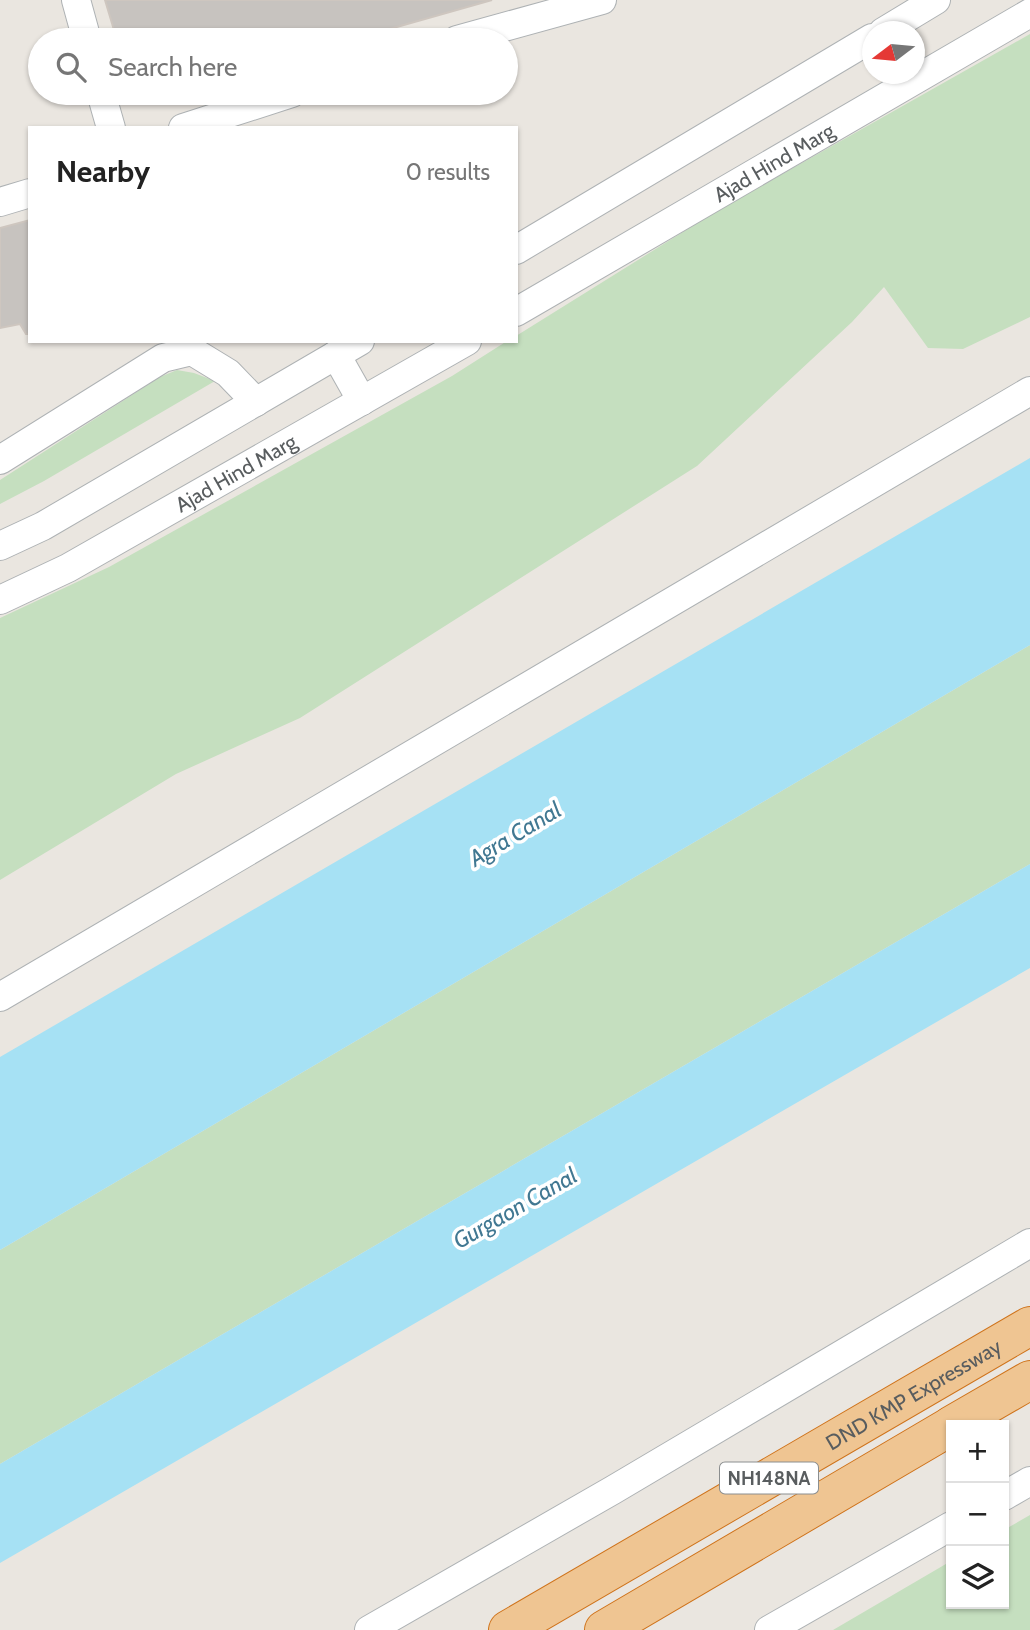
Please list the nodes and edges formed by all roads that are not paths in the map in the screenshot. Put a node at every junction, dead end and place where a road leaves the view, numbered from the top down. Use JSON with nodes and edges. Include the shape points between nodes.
{"nodes":[{"id":1,"x":76,"y":0,"type":"edge"},
{"id":2,"x":602,"y":0,"type":"edge"},
{"id":3,"x":936,"y":0,"type":"edge"},
{"id":4,"x":1030,"y":13,"type":"edge"},
{"id":5,"x":901,"y":21,"type":"edge"},
{"id":6,"x":84,"y":28,"type":"edge"},
{"id":7,"x":500,"y":28,"type":"edge"},
{"id":8,"x":862,"y":45,"type":"edge"},
{"id":9,"x":104,"y":105,"type":"edge"},
{"id":10,"x":255,"y":105,"type":"edge"},
{"id":11,"x":110,"y":126,"type":"edge"},
{"id":12,"x":189,"y":126,"type":"edge"},
{"id":13,"x":28,"y":194,"type":"edge"},
{"id":14,"x":0,"y":202,"type":"edge"},
{"id":15,"x":518,"y":249,"type":"edge"},
{"id":16,"x":518,"y":311,"type":"edge"},
{"id":17,"x":464,"y":343,"type":"edge"},
{"id":18,"x":348,"y":348,"type":"edge"},
{"id":19,"x":1030,"y":391,"type":"edge"},
{"id":20,"x":362,"y":401,"type":"junction"},
{"id":21,"x":256,"y":402,"type":"junction"},
{"id":22,"x":0,"y":460,"type":"edge"},
{"id":23,"x":0,"y":546,"type":"edge"},
{"id":24,"x":0,"y":600,"type":"edge"},
{"id":25,"x":0,"y":997,"type":"edge"},
{"id":26,"x":1030,"y":1242,"type":"edge"},
{"id":27,"x":1030,"y":1326,"type":"edge"},
{"id":28,"x":1030,"y":1380,"type":"edge"},
{"id":29,"x":962,"y":1420,"type":"edge"},
{"id":30,"x":946,"y":1430,"type":"edge"},
{"id":31,"x":1030,"y":1481,"type":"edge"},
{"id":32,"x":1009,"y":1493,"type":"edge"},
{"id":33,"x":946,"y":1529,"type":"edge"},
{"id":34,"x":369,"y":1630,"type":"edge"},
{"id":35,"x":508,"y":1630,"type":"edge"},
{"id":36,"x":604,"y":1630,"type":"edge"},
{"id":37,"x":769,"y":1630,"type":"edge"}],
"edges":[{"from":1,"to":6,"type":"street"},
{"from":2,"to":7,"type":"street"},
{"from":3,"to":5,"type":"street"},
{"from":4,"to":16,"type":"street","name":"Ajad Hind Marg"},
{"from":8,"to":15,"type":"street"},
{"from":9,"to":11,"type":"street"},
{"from":10,"to":12,"type":"street"},
{"from":13,"to":14,"type":"street"},
{"from":17,"to":20,"type":"street","name":"Ajad Hind Marg"},
{"from":18,"to":20,"type":"street"},
{"from":18,"to":21,"type":"street"},
{"from":19,"to":25,"type":"street"},
{"from":20,"to":24,"type":"street","name":"Ajad Hind Marg","via":[[68,568]]},
{"from":21,"to":22,"type":"street","via":[[228,373],[192,351],[163,358]]},
{"from":21,"to":23,"type":"street","via":[[43,526]]},
{"from":26,"to":34,"type":"street"},
{"from":27,"to":35,"type":"highway","name":"DND KMP Expressway","number":"NH148NA"},
{"from":28,"to":29,"type":"highway","number":"NH148NA"},
{"from":30,"to":36,"type":"highway","number":"NH148NA"},
{"from":31,"to":32,"type":"street"},
{"from":33,"to":37,"type":"street"}]}
